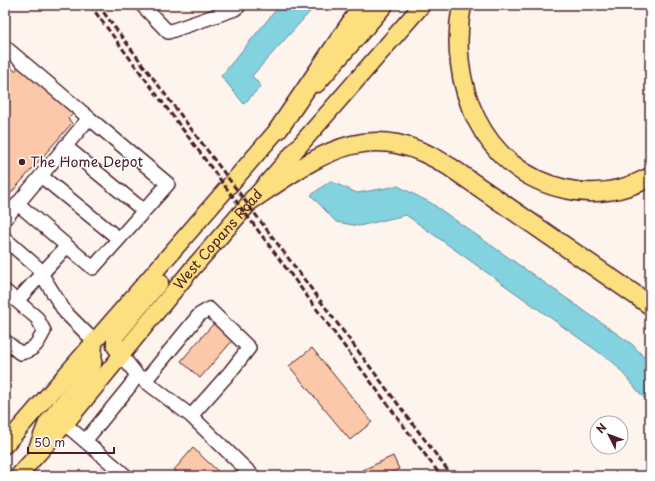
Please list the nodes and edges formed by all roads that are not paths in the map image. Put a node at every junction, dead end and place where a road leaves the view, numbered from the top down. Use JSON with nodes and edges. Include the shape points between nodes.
{"nodes":[{"id":1,"x":142,"y":5,"type":"edge"},
{"id":2,"x":240,"y":5,"type":"edge"},
{"id":3,"x":363,"y":5,"type":"edge"},
{"id":4,"x":385,"y":5,"type":"edge"},
{"id":5,"x":422,"y":5,"type":"edge"},
{"id":6,"x":462,"y":5,"type":"edge"},
{"id":7,"x":5,"y":47,"type":"edge"},
{"id":8,"x":89,"y":118,"type":"junction"},
{"id":9,"x":278,"y":130,"type":"junction"},
{"id":10,"x":66,"y":146,"type":"junction"},
{"id":11,"x":41,"y":176,"type":"junction"},
{"id":12,"x":650,"y":176,"type":"edge"},
{"id":13,"x":253,"y":199,"type":"junction"},
{"id":14,"x":18,"y":204,"type":"junction"},
{"id":15,"x":144,"y":211,"type":"junction"},
{"id":16,"x":5,"y":219,"type":"edge"},
{"id":17,"x":5,"y":239,"type":"edge"},
{"id":18,"x":119,"y":239,"type":"junction"},
{"id":19,"x":179,"y":243,"type":"junction"},
{"id":20,"x":66,"y":246,"type":"junction"},
{"id":21,"x":41,"y":274,"type":"junction"},
{"id":22,"x":5,"y":291,"type":"edge"},
{"id":23,"x":17,"y":301,"type":"junction"},
{"id":24,"x":650,"y":305,"type":"edge"},
{"id":25,"x":5,"y":341,"type":"edge"},
{"id":26,"x":94,"y":341,"type":"junction"},
{"id":27,"x":122,"y":356,"type":"junction"},
{"id":28,"x":141,"y":378,"type":"junction"},
{"id":29,"x":191,"y":416,"type":"junction"},
{"id":30,"x":65,"y":424,"type":"junction"},
{"id":31,"x":85,"y":441,"type":"junction"},
{"id":32,"x":5,"y":445,"type":"edge"},
{"id":33,"x":32,"y":461,"type":"junction"},
{"id":34,"x":18,"y":476,"type":"edge"},
{"id":35,"x":126,"y":476,"type":"edge"},
{"id":36,"x":253,"y":476,"type":"edge"}],
"edges":[{"from":1,"to":2,"type":"lane","via":[[168,32]]},
{"from":3,"to":9,"type":"highway"},
{"from":4,"to":9,"type":"main road","name":"West Copans Road"},
{"from":5,"to":13,"type":"main road","name":"West Copans Road"},
{"from":6,"to":12,"type":"highway","via":[[458,44],[465,92],[480,126],[510,164],[547,184],[583,192],[622,188]]},
{"from":7,"to":8,"type":"lane"},
{"from":8,"to":10,"type":"lane"},
{"from":8,"to":15,"type":"lane","via":[[168,184]]},
{"from":9,"to":19,"type":"main road","name":"West Copans Road"},
{"from":10,"to":11,"type":"lane"},
{"from":10,"to":15,"type":"lane"},
{"from":11,"to":14,"type":"lane"},
{"from":11,"to":18,"type":"lane"},
{"from":13,"to":24,"type":"highway","via":[[310,161],[339,147],[366,142],[407,146],[445,164]]},
{"from":13,"to":27,"type":"main road","name":"West Copans Road","via":[[191,270]]},
{"from":14,"to":16,"type":"lane"},
{"from":14,"to":20,"type":"lane"},
{"from":15,"to":18,"type":"lane"},
{"from":17,"to":21,"type":"lane"},
{"from":18,"to":20,"type":"lane","via":[[93,268]]},
{"from":19,"to":26,"type":"main road","name":"West Copans Road"},
{"from":19,"to":27,"type":"main road","via":[[167,273],[115,337],[115,346]]},
{"from":20,"to":21,"type":"lane"},
{"from":21,"to":23,"type":"lane"},
{"from":21,"to":26,"type":"lane","via":[[65,312]]},
{"from":22,"to":23,"type":"lane"},
{"from":23,"to":25,"type":"lane","via":[[37,318],[44,331],[39,342],[30,351],[20,352]]},
{"from":26,"to":32,"type":"main road","name":"West Copans Road"},
{"from":26,"to":33,"type":"main road","via":[[93,366],[47,423]]},
{"from":27,"to":28,"type":"lane"},
{"from":27,"to":30,"type":"main road","name":"West Copans Road"},
{"from":28,"to":29,"type":"lane"},
{"from":28,"to":29,"type":"lane","via":[[199,315],[209,309],[249,348]]},
{"from":28,"to":31,"type":"lane","via":[[130,386]]},
{"from":29,"to":36,"type":"lane"},
{"from":30,"to":31,"type":"lane"},
{"from":30,"to":33,"type":"main road","name":"West Copans Road"},
{"from":31,"to":35,"type":"lane"},
{"from":33,"to":34,"type":"main road","name":"West Copans Road"}]}
